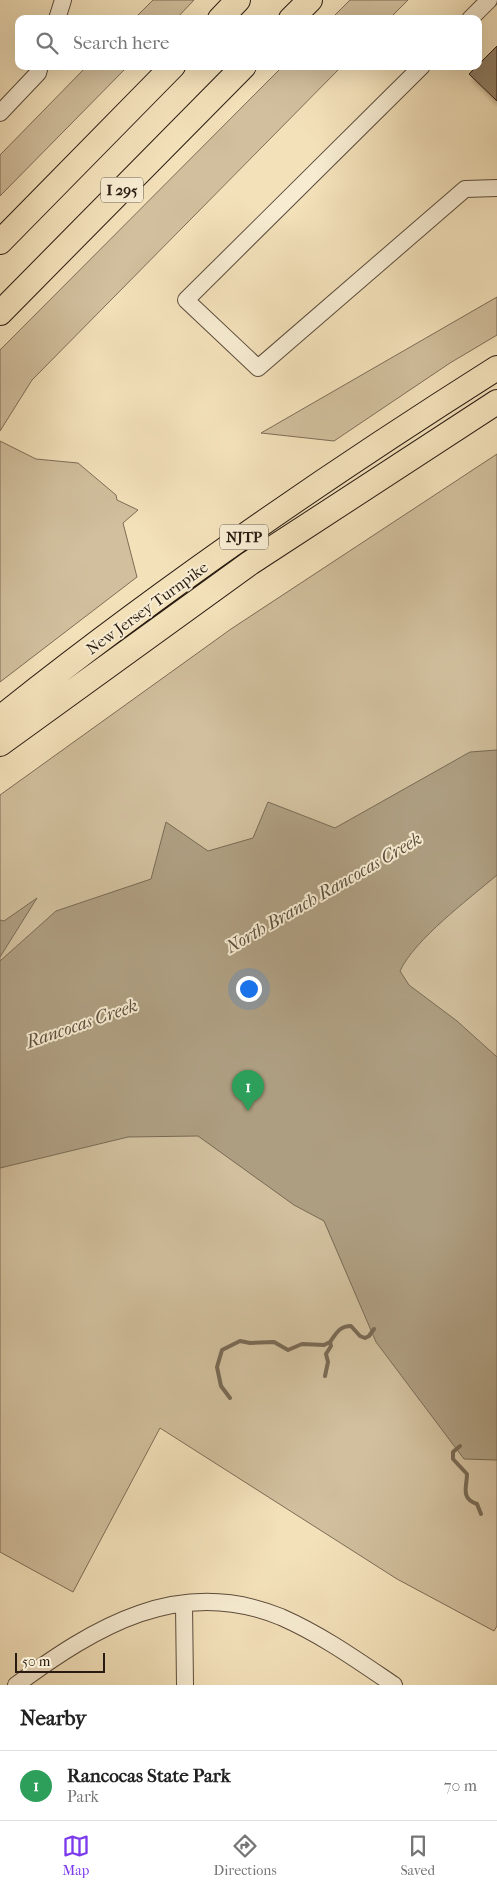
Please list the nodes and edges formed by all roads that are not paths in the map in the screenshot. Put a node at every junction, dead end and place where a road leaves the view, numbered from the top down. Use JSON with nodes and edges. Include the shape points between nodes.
{"nodes":[{"id":1,"x":63,"y":0,"type":"edge"},
{"id":2,"x":238,"y":0,"type":"edge"},
{"id":3,"x":310,"y":0,"type":"edge"},
{"id":4,"x":489,"y":0,"type":"edge"},
{"id":5,"x":58,"y":15,"type":"edge"},
{"id":6,"x":224,"y":15,"type":"edge"},
{"id":7,"x":295,"y":15,"type":"edge"},
{"id":8,"x":474,"y":15,"type":"edge"},
{"id":9,"x":39,"y":70,"type":"edge"},
{"id":10,"x":169,"y":70,"type":"edge"},
{"id":11,"x":240,"y":70,"type":"edge"},
{"id":12,"x":418,"y":70,"type":"edge"},
{"id":13,"x":0,"y":113,"type":"edge"},
{"id":14,"x":497,"y":188,"type":"edge"},
{"id":15,"x":0,"y":242,"type":"edge"},
{"id":16,"x":0,"y":313,"type":"edge"},
{"id":17,"x":497,"y":368,"type":"edge"},
{"id":18,"x":497,"y":402,"type":"edge"},
{"id":19,"x":0,"y":718,"type":"edge"},
{"id":20,"x":0,"y":744,"type":"edge"},
{"id":21,"x":184,"y":1604,"type":"junction"},
{"id":22,"x":16,"y":1685,"type":"edge"},
{"id":23,"x":185,"y":1685,"type":"edge"},
{"id":24,"x":394,"y":1685,"type":"edge"}],
"edges":[{"from":1,"to":5,"type":"street"},
{"from":2,"to":6,"type":"highway"},
{"from":3,"to":7,"type":"highway"},
{"from":4,"to":8,"type":"street"},
{"from":9,"to":13,"type":"street"},
{"from":10,"to":15,"type":"highway"},
{"from":11,"to":16,"type":"highway","number":"I 295"},
{"from":12,"to":14,"type":"street","via":[[186,300],[258,368],[466,189]]},
{"from":17,"to":19,"type":"highway","name":"New Jersey Turnpike","number":"NJTP","via":[[243,538]]},
{"from":18,"to":20,"type":"highway","name":"New Jersey Turnpike","number":"NJTP","via":[[250,563]]},
{"from":21,"to":22,"type":"street","via":[[139,1613],[103,1628],[55,1655]]},
{"from":21,"to":23,"type":"street"},
{"from":21,"to":24,"type":"street","via":[[233,1606],[280,1617],[354,1657]]}]}
